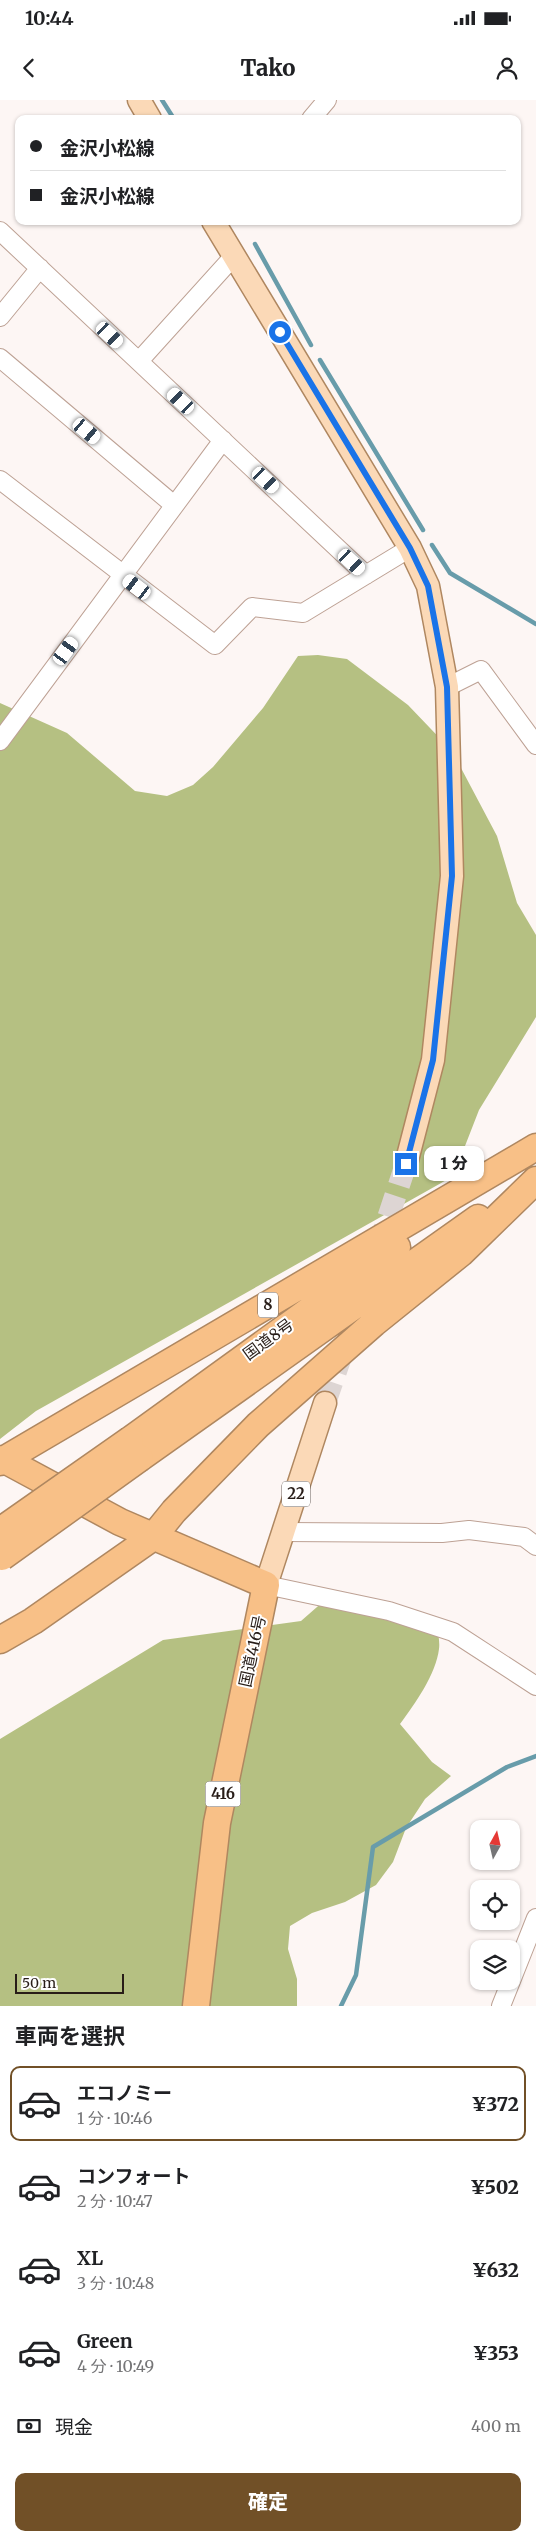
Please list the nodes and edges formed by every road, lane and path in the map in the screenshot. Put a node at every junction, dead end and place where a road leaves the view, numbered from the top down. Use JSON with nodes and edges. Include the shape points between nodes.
{"nodes":[{"id":1,"x":139,"y":100,"type":"edge"},
{"id":2,"x":328,"y":100,"type":"edge"},
{"id":3,"x":148,"y":115,"type":"edge"},
{"id":4,"x":315,"y":115,"type":"edge"},
{"id":5,"x":220,"y":225,"type":"edge"},
{"id":6,"x":0,"y":231,"type":"edge"},
{"id":7,"x":233,"y":257,"type":"junction"},
{"id":8,"x":40,"y":268,"type":"junction"},
{"id":9,"x":0,"y":318,"type":"edge"},
{"id":10,"x":0,"y":358,"type":"edge"},
{"id":11,"x":139,"y":362,"type":"junction"},
{"id":12,"x":223,"y":440,"type":"junction"},
{"id":13,"x":0,"y":480,"type":"edge"},
{"id":14,"x":174,"y":505,"type":"junction"},
{"id":15,"x":410,"y":548,"type":"junction"},
{"id":16,"x":122,"y":575,"type":"junction"},
{"id":17,"x":366,"y":575,"type":"junction"},
{"id":18,"x":447,"y":687,"type":"junction"},
{"id":19,"x":0,"y":741,"type":"edge"},
{"id":20,"x":536,"y":745,"type":"edge"},
{"id":21,"x":536,"y":1147,"type":"edge"},
{"id":22,"x":406,"y":1164,"type":"tunnel mouth"},
{"id":23,"x":536,"y":1178,"type":"edge"},
{"id":24,"x":326,"y":1403,"type":"tunnel mouth"},
{"id":25,"x":135,"y":1449,"type":"junction"},
{"id":26,"x":1,"y":1460,"type":"edge"},
{"id":27,"x":0,"y":1531,"type":"edge"},
{"id":28,"x":284,"y":1532,"type":"junction"},
{"id":29,"x":153,"y":1537,"type":"junction"},
{"id":30,"x":536,"y":1546,"type":"edge"},
{"id":31,"x":1,"y":1557,"type":"edge"},
{"id":32,"x":266,"y":1585,"type":"junction"},
{"id":33,"x":0,"y":1640,"type":"edge"},
{"id":34,"x":536,"y":1686,"type":"edge"},
{"id":35,"x":536,"y":1918,"type":"edge"},
{"id":36,"x":520,"y":1958,"type":"edge"},
{"id":37,"x":507,"y":1990,"type":"edge"},
{"id":38,"x":196,"y":2006,"type":"edge"},
{"id":39,"x":501,"y":2006,"type":"edge"}],
"edges":[{"from":1,"to":3,"type":"main road"},
{"from":2,"to":4,"type":"street"},
{"from":5,"to":7,"type":"main road"},
{"from":6,"to":8,"type":"street"},
{"from":7,"to":11,"type":"street"},
{"from":7,"to":15,"type":"main road"},
{"from":8,"to":9,"type":"street"},
{"from":8,"to":11,"type":"street"},
{"from":10,"to":14,"type":"street"},
{"from":11,"to":12,"type":"street"},
{"from":12,"to":14,"type":"street"},
{"from":12,"to":17,"type":"street"},
{"from":13,"to":16,"type":"street"},
{"from":14,"to":16,"type":"street"},
{"from":15,"to":17,"type":"street"},
{"from":15,"to":18,"type":"main road","via":[[428,586]]},
{"from":16,"to":17,"type":"street","via":[[215,645],[252,607],[303,613]]},
{"from":16,"to":19,"type":"street"},
{"from":18,"to":20,"type":"street","via":[[481,670]]},
{"from":18,"to":22,"type":"main road","via":[[452,876],[433,1060]]},
{"from":21,"to":25,"type":"highway","name":"国道8号","number":"8"},
{"from":21,"to":26,"type":"highway","number":"8"},
{"from":23,"to":25,"type":"highway","name":"国道8号","number":"8"},
{"from":23,"to":29,"type":"highway","number":"8","via":[[461,1253],[374,1323],[258,1425]]},
{"from":24,"to":28,"type":"main road","number":"22"},
{"from":25,"to":27,"type":"highway","name":"国道8号","number":"8","bridge":true},
{"from":25,"to":31,"type":"highway","name":"国道8号","number":"8","bridge":true},
{"from":26,"to":29,"type":"highway"},
{"from":28,"to":30,"type":"street","via":[[469,1530],[524,1537]]},
{"from":28,"to":32,"type":"main road","number":"22"},
{"from":29,"to":32,"type":"highway"},
{"from":29,"to":33,"type":"highway","number":"8","via":[[33,1621]]},
{"from":32,"to":34,"type":"street","via":[[390,1611],[453,1632]]},
{"from":32,"to":38,"type":"highway","name":"国道416号","number":"416","via":[[216,1823]]},
{"from":35,"to":36,"type":"street"},
{"from":37,"to":39,"type":"street"}]}
